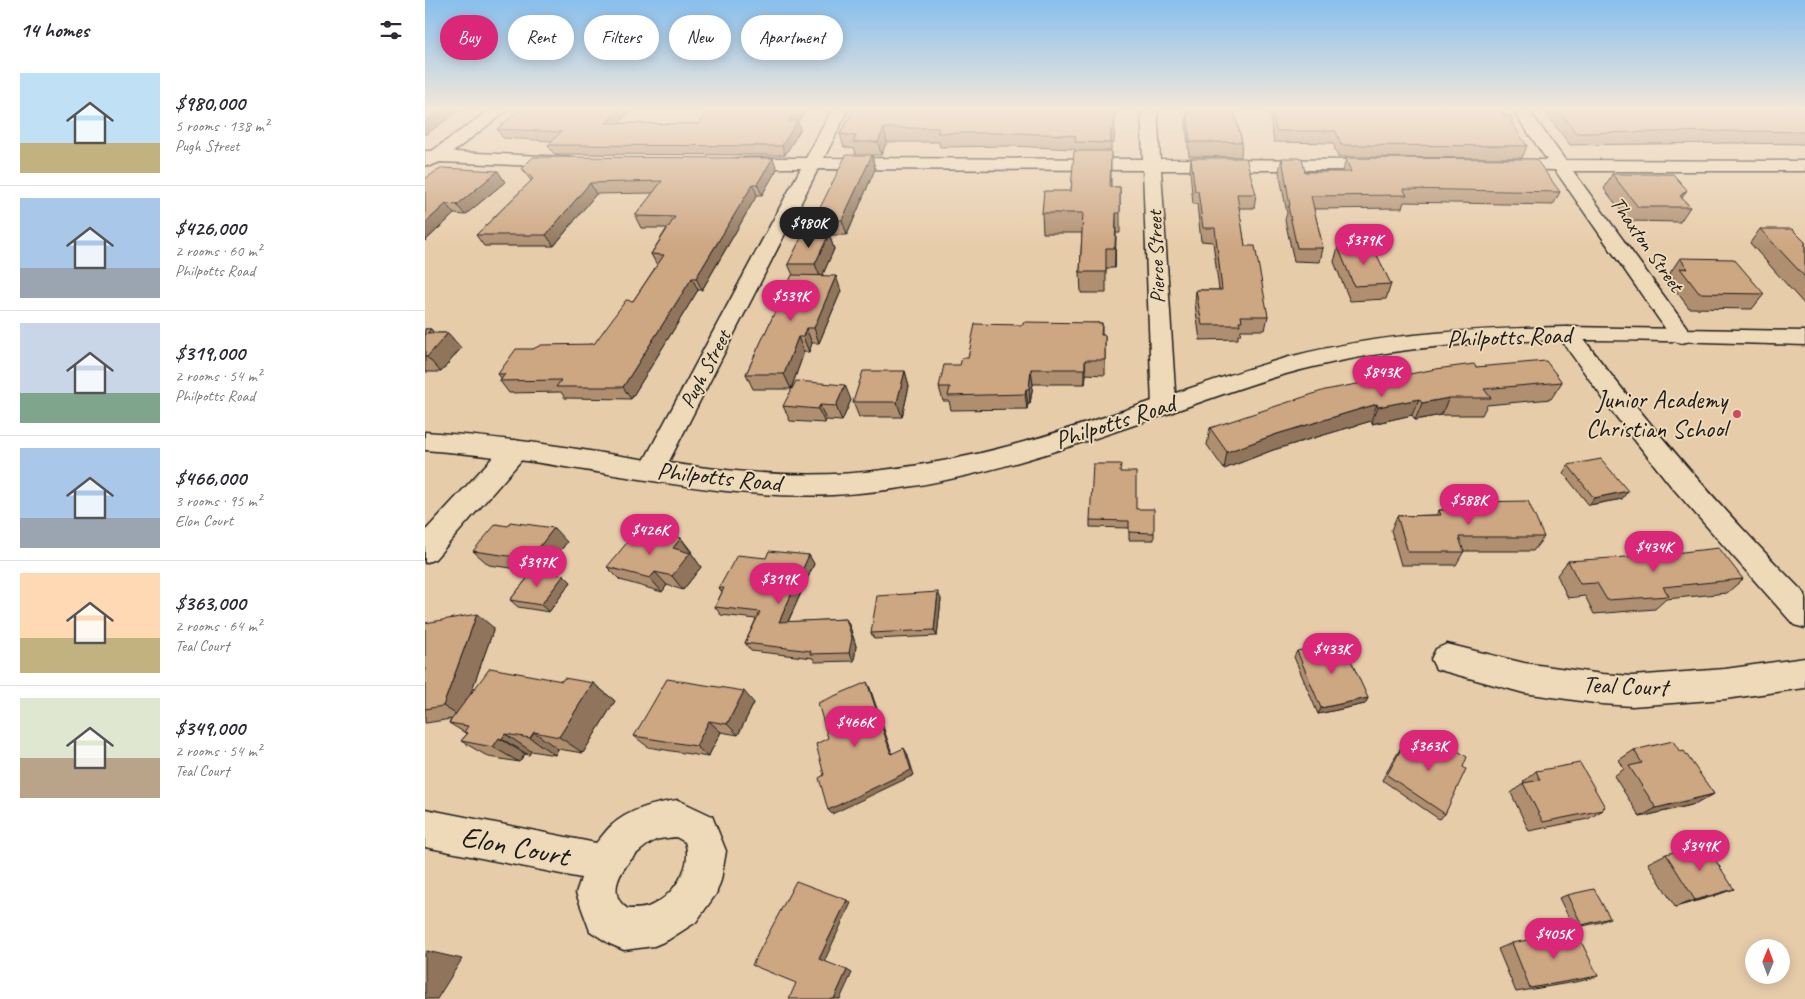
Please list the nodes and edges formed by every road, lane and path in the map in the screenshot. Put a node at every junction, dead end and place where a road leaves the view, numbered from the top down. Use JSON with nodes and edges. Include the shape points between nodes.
{"nodes":[{"id":1,"x":817,"y":155,"type":"edge"},
{"id":2,"x":1151,"y":155,"type":"edge"},
{"id":3,"x":1553,"y":155,"type":"edge"},
{"id":4,"x":429,"y":159,"type":"edge"},
{"id":5,"x":581,"y":162,"type":"edge"},
{"id":6,"x":726,"y":162,"type":"edge"},
{"id":7,"x":813,"y":163,"type":"junction"},
{"id":8,"x":1152,"y":164,"type":"junction"},
{"id":9,"x":1401,"y":165,"type":"edge"},
{"id":10,"x":1491,"y":165,"type":"edge"},
{"id":11,"x":1561,"y":165,"type":"junction"},
{"id":12,"x":1805,"y":166,"type":"edge"},
{"id":13,"x":1568,"y":334,"type":"junction"},
{"id":14,"x":1682,"y":336,"type":"junction"},
{"id":15,"x":1805,"y":338,"type":"edge"},
{"id":16,"x":1164,"y":406,"type":"junction"},
{"id":17,"x":425,"y":441,"type":"edge"},
{"id":18,"x":515,"y":450,"type":"junction"},
{"id":19,"x":652,"y":470,"type":"junction"},
{"id":20,"x":425,"y":551,"type":"edge"},
{"id":21,"x":1805,"y":615,"type":"edge"},
{"id":22,"x":1447,"y":659,"type":"dead end"},
{"id":23,"x":1805,"y":673,"type":"edge"},
{"id":24,"x":425,"y":828,"type":"edge"},
{"id":25,"x":604,"y":864,"type":"dead end"}],
"edges":[{"from":1,"to":7,"type":"street","name":"Pugh Street"},
{"from":2,"to":8,"type":"street","name":"Pierce Street"},
{"from":3,"to":11,"type":"street","name":"Thaxton Street"},
{"from":4,"to":5,"type":"street"},
{"from":6,"to":7,"type":"street"},
{"from":7,"to":8,"type":"street"},
{"from":7,"to":19,"type":"street","name":"Pugh Street"},
{"from":8,"to":9,"type":"street"},
{"from":8,"to":16,"type":"street","name":"Pierce Street"},
{"from":10,"to":11,"type":"street"},
{"from":11,"to":12,"type":"street"},
{"from":11,"to":14,"type":"street","name":"Thaxton Street"},
{"from":13,"to":14,"type":"street","name":"Philpotts Road"},
{"from":13,"to":16,"type":"street","name":"Philpotts Road","via":[[1414,341],[1327,356],[1267,371]]},
{"from":13,"to":21,"type":"street","via":[[1601,383],[1644,434],[1755,563]]},
{"from":14,"to":15,"type":"street","name":"Philpotts Road"},
{"from":16,"to":19,"type":"street","name":"Philpotts Road","via":[[1027,451],[897,479],[791,486]]},
{"from":17,"to":18,"type":"street","name":"Philpotts Road"},
{"from":18,"to":19,"type":"street","name":"Philpotts Road"},
{"from":18,"to":20,"type":"street"},
{"from":22,"to":23,"type":"street","name":"Teal Court","via":[[1524,678],[1632,691],[1725,684]]},
{"from":24,"to":25,"type":"street","name":"Elon Court"}]}
